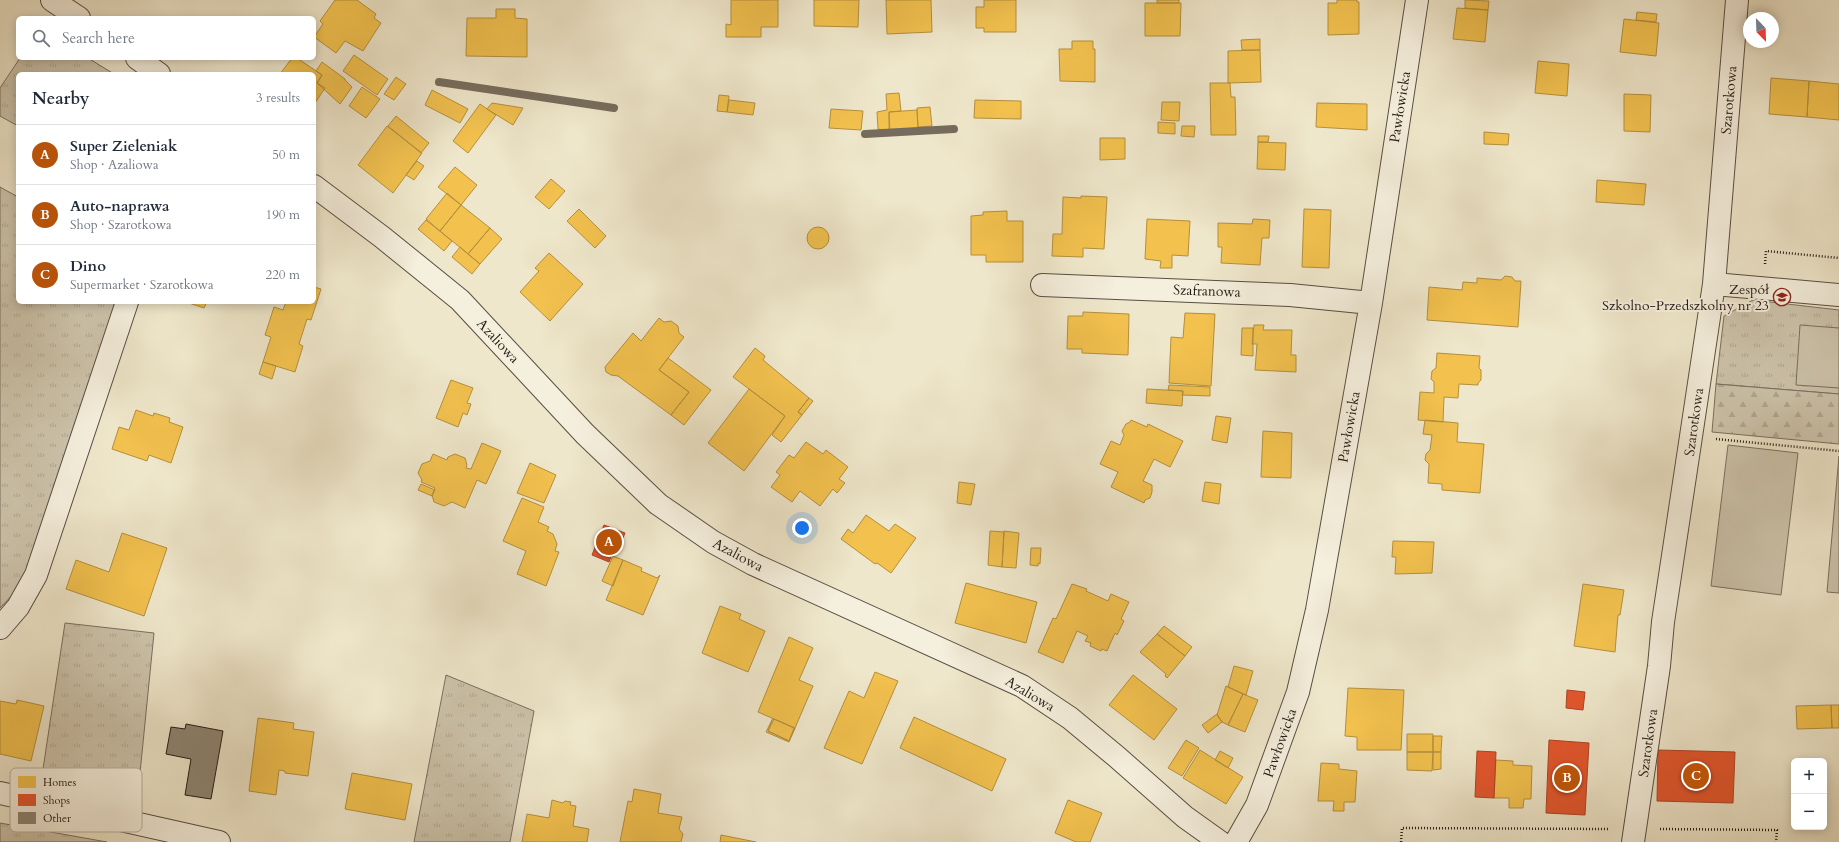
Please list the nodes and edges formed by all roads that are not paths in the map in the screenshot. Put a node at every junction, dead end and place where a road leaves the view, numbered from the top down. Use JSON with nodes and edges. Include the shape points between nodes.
{"nodes":[{"id":1,"x":52,"y":0,"type":"edge"},
{"id":2,"x":1417,"y":0,"type":"edge"},
{"id":3,"x":1737,"y":0,"type":"edge"},
{"id":4,"x":76,"y":16,"type":"edge"},
{"id":5,"x":140,"y":60,"type":"edge"},
{"id":6,"x":156,"y":72,"type":"edge"},
{"id":7,"x":316,"y":188,"type":"edge"},
{"id":8,"x":1714,"y":284,"type":"junction"},
{"id":9,"x":1042,"y":285,"type":"dead end"},
{"id":10,"x":1839,"y":295,"type":"edge"},
{"id":11,"x":1370,"y":302,"type":"junction"},
{"id":12,"x":126,"y":304,"type":"edge"},
{"id":13,"x":0,"y":628,"type":"edge"},
{"id":14,"x":0,"y":793,"type":"edge"},
{"id":15,"x":10,"y":795,"type":"edge"},
{"id":16,"x":142,"y":825,"type":"edge"},
{"id":17,"x":1634,"y":835,"type":"edge"},
{"id":18,"x":219,"y":842,"type":"edge"},
{"id":19,"x":1220,"y":842,"type":"edge"},
{"id":20,"x":1236,"y":842,"type":"edge"}],
"edges":[{"from":1,"to":4,"type":"street"},
{"from":2,"to":11,"type":"street","name":"Pawłowicka"},
{"from":3,"to":8,"type":"street","name":"Szarotkowa"},
{"from":5,"to":6,"type":"street"},
{"from":7,"to":19,"type":"street","name":"Azaliowa","via":[[460,300],[585,434],[658,504],[713,542],[754,564],[1022,686],[1070,718],[1185,817]]},
{"from":8,"to":10,"type":"street"},
{"from":8,"to":17,"type":"street","name":"Szarotkowa"},
{"from":9,"to":11,"type":"street","name":"Szafranowa","via":[[1290,295]]},
{"from":11,"to":20,"type":"street","name":"Pawłowicka","via":[[1318,610],[1298,692],[1257,805]]},
{"from":12,"to":13,"type":"street","via":[[36,575],[18,607]]},
{"from":14,"to":15,"type":"street"},
{"from":16,"to":18,"type":"street"}]}
